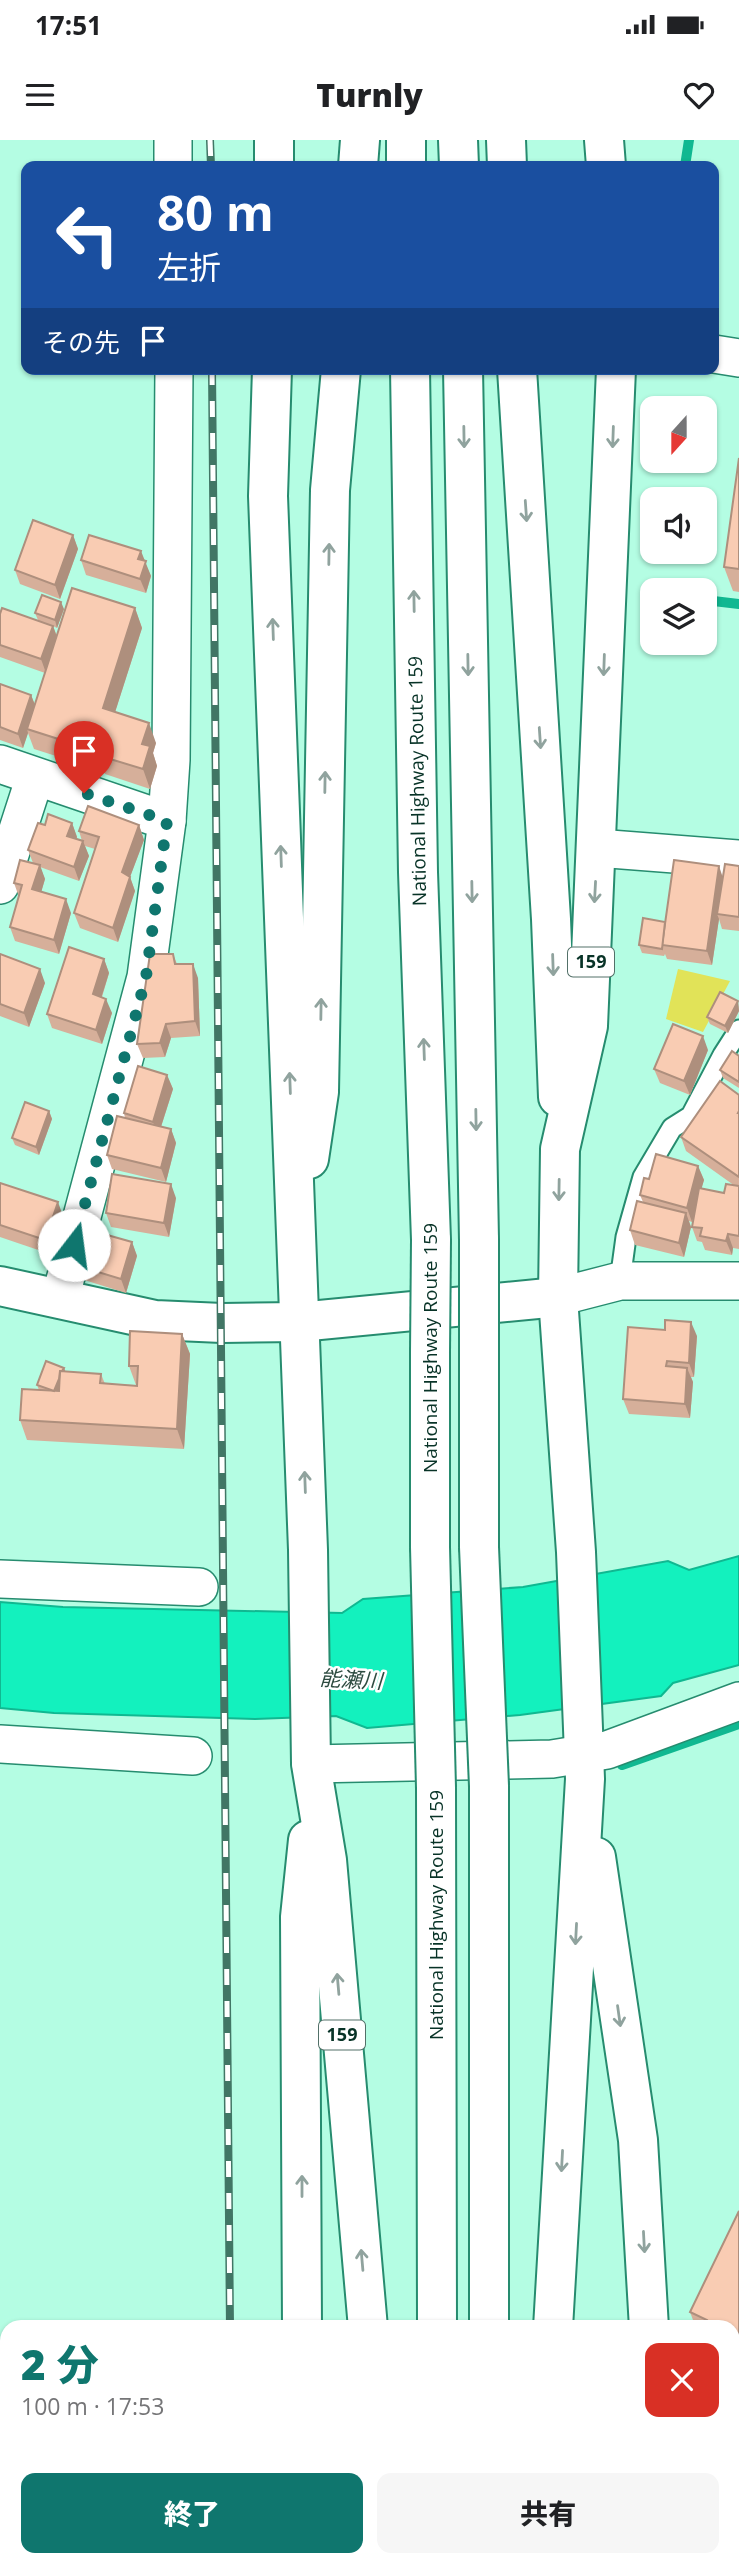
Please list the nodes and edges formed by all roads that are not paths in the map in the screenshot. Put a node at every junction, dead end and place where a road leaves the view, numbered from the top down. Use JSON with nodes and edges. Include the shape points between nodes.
{"nodes":[{"id":1,"x":173,"y":140,"type":"edge"},
{"id":2,"x":274,"y":140,"type":"edge"},
{"id":3,"x":360,"y":140,"type":"edge"},
{"id":4,"x":406,"y":140,"type":"edge"},
{"id":5,"x":458,"y":140,"type":"edge"},
{"id":6,"x":506,"y":140,"type":"edge"},
{"id":7,"x":604,"y":140,"type":"edge"},
{"id":8,"x":173,"y":161,"type":"edge"},
{"id":9,"x":274,"y":161,"type":"edge"},
{"id":10,"x":358,"y":161,"type":"edge"},
{"id":11,"x":407,"y":161,"type":"edge"},
{"id":12,"x":459,"y":161,"type":"edge"},
{"id":13,"x":507,"y":161,"type":"edge"},
{"id":14,"x":606,"y":161,"type":"edge"},
{"id":15,"x":719,"y":355,"type":"edge"},
{"id":16,"x":739,"y":358,"type":"edge"},
{"id":17,"x":174,"y":375,"type":"edge"},
{"id":18,"x":272,"y":375,"type":"edge"},
{"id":19,"x":340,"y":375,"type":"edge"},
{"id":20,"x":410,"y":375,"type":"edge"},
{"id":21,"x":463,"y":375,"type":"edge"},
{"id":22,"x":517,"y":375,"type":"edge"},
{"id":23,"x":616,"y":375,"type":"edge"},
{"id":24,"x":0,"y":764,"type":"edge"},
{"id":25,"x":35,"y":777,"type":"junction"},
{"id":26,"x":167,"y":821,"type":"junction"},
{"id":27,"x":597,"y":848,"type":"junction"},
{"id":28,"x":739,"y":859,"type":"edge"},
{"id":29,"x":0,"y":886,"type":"edge"},
{"id":30,"x":739,"y":1030,"type":"edge"},
{"id":31,"x":560,"y":1149,"type":"junction"},
{"id":32,"x":296,"y":1247,"type":"junction"},
{"id":33,"x":620,"y":1281,"type":"junction"},
{"id":34,"x":739,"y":1281,"type":"edge"},
{"id":35,"x":0,"y":1286,"type":"edge"},
{"id":36,"x":558,"y":1297,"type":"junction"},
{"id":37,"x":60,"y":1299,"type":"junction"},
{"id":38,"x":299,"y":1322,"type":"junction"},
{"id":39,"x":0,"y":1579,"type":"edge"},
{"id":40,"x":199,"y":1587,"type":"dead end"},
{"id":41,"x":739,"y":1701,"type":"edge"},
{"id":42,"x":0,"y":1744,"type":"edge"},
{"id":43,"x":193,"y":1756,"type":"dead end"},
{"id":44,"x":584,"y":1759,"type":"junction"},
{"id":45,"x":311,"y":1765,"type":"junction"},
{"id":46,"x":302,"y":2320,"type":"edge"},
{"id":47,"x":367,"y":2320,"type":"edge"},
{"id":48,"x":437,"y":2320,"type":"edge"},
{"id":49,"x":489,"y":2320,"type":"edge"},
{"id":50,"x":553,"y":2320,"type":"edge"},
{"id":51,"x":649,"y":2320,"type":"edge"}],
"edges":[{"from":1,"to":8,"type":"street"},
{"from":2,"to":9,"type":"main road"},
{"from":3,"to":10,"type":"main road"},
{"from":4,"to":11,"type":"main road"},
{"from":5,"to":12,"type":"main road"},
{"from":6,"to":13,"type":"main road"},
{"from":7,"to":14,"type":"main road"},
{"from":15,"to":16,"type":"street"},
{"from":17,"to":26,"type":"street"},
{"from":32,"to":18,"type":"main road","number":"159","one_way":true,"via":[[268,496]]},
{"from":32,"to":19,"type":"main road","number":"159","one_way":true,"via":[[319,1092],[330,490]]},
{"from":48,"to":20,"type":"main road","name":"National Highway Route 159","one_way":true,"bridge":true,"via":[[431,1240],[418,872]]},
{"from":21,"to":49,"type":"main road","one_way":true,"bridge":true,"via":[[479,1240],[479,1546],[489,1786]]},
{"from":22,"to":31,"type":"main road","number":"159","one_way":true,"via":[[551,919]]},
{"from":23,"to":27,"type":"main road","number":"159","one_way":true},
{"from":24,"to":25,"type":"street"},
{"from":25,"to":26,"type":"street"},
{"from":25,"to":29,"type":"street"},
{"from":26,"to":37,"type":"street","via":[[146,977]]},
{"from":27,"to":28,"type":"street"},
{"from":27,"to":31,"type":"main road","number":"159","one_way":true,"via":[[588,1026]]},
{"from":30,"to":33,"type":"lane","via":[[691,1116],[672,1128],[643,1177],[626,1237]]},
{"from":31,"to":36,"type":"main road","number":"159","one_way":true},
{"from":32,"to":38,"type":"main road","number":"159"},
{"from":33,"to":34,"type":"street"},
{"from":33,"to":36,"type":"street"},
{"from":35,"to":37,"type":"main road"},
{"from":36,"to":38,"type":"main road"},
{"from":36,"to":44,"type":"main road","number":"159","via":[[576,1552]]},
{"from":37,"to":38,"type":"main road","via":[[155,1320]]},
{"from":45,"to":38,"type":"main road","number":"159","one_way":true},
{"from":39,"to":40,"type":"street"},
{"from":41,"to":44,"type":"street"},
{"from":42,"to":43,"type":"street"},
{"from":44,"to":45,"type":"street"},
{"from":44,"to":50,"type":"main road","number":"159","one_way":true},
{"from":44,"to":51,"type":"main road","number":"159","one_way":true,"via":[[638,2140]]},
{"from":46,"to":45,"type":"main road","number":"159","one_way":true,"via":[[300,1917]]},
{"from":47,"to":45,"type":"main road","number":"159","one_way":true,"via":[[327,1860]]}]}
